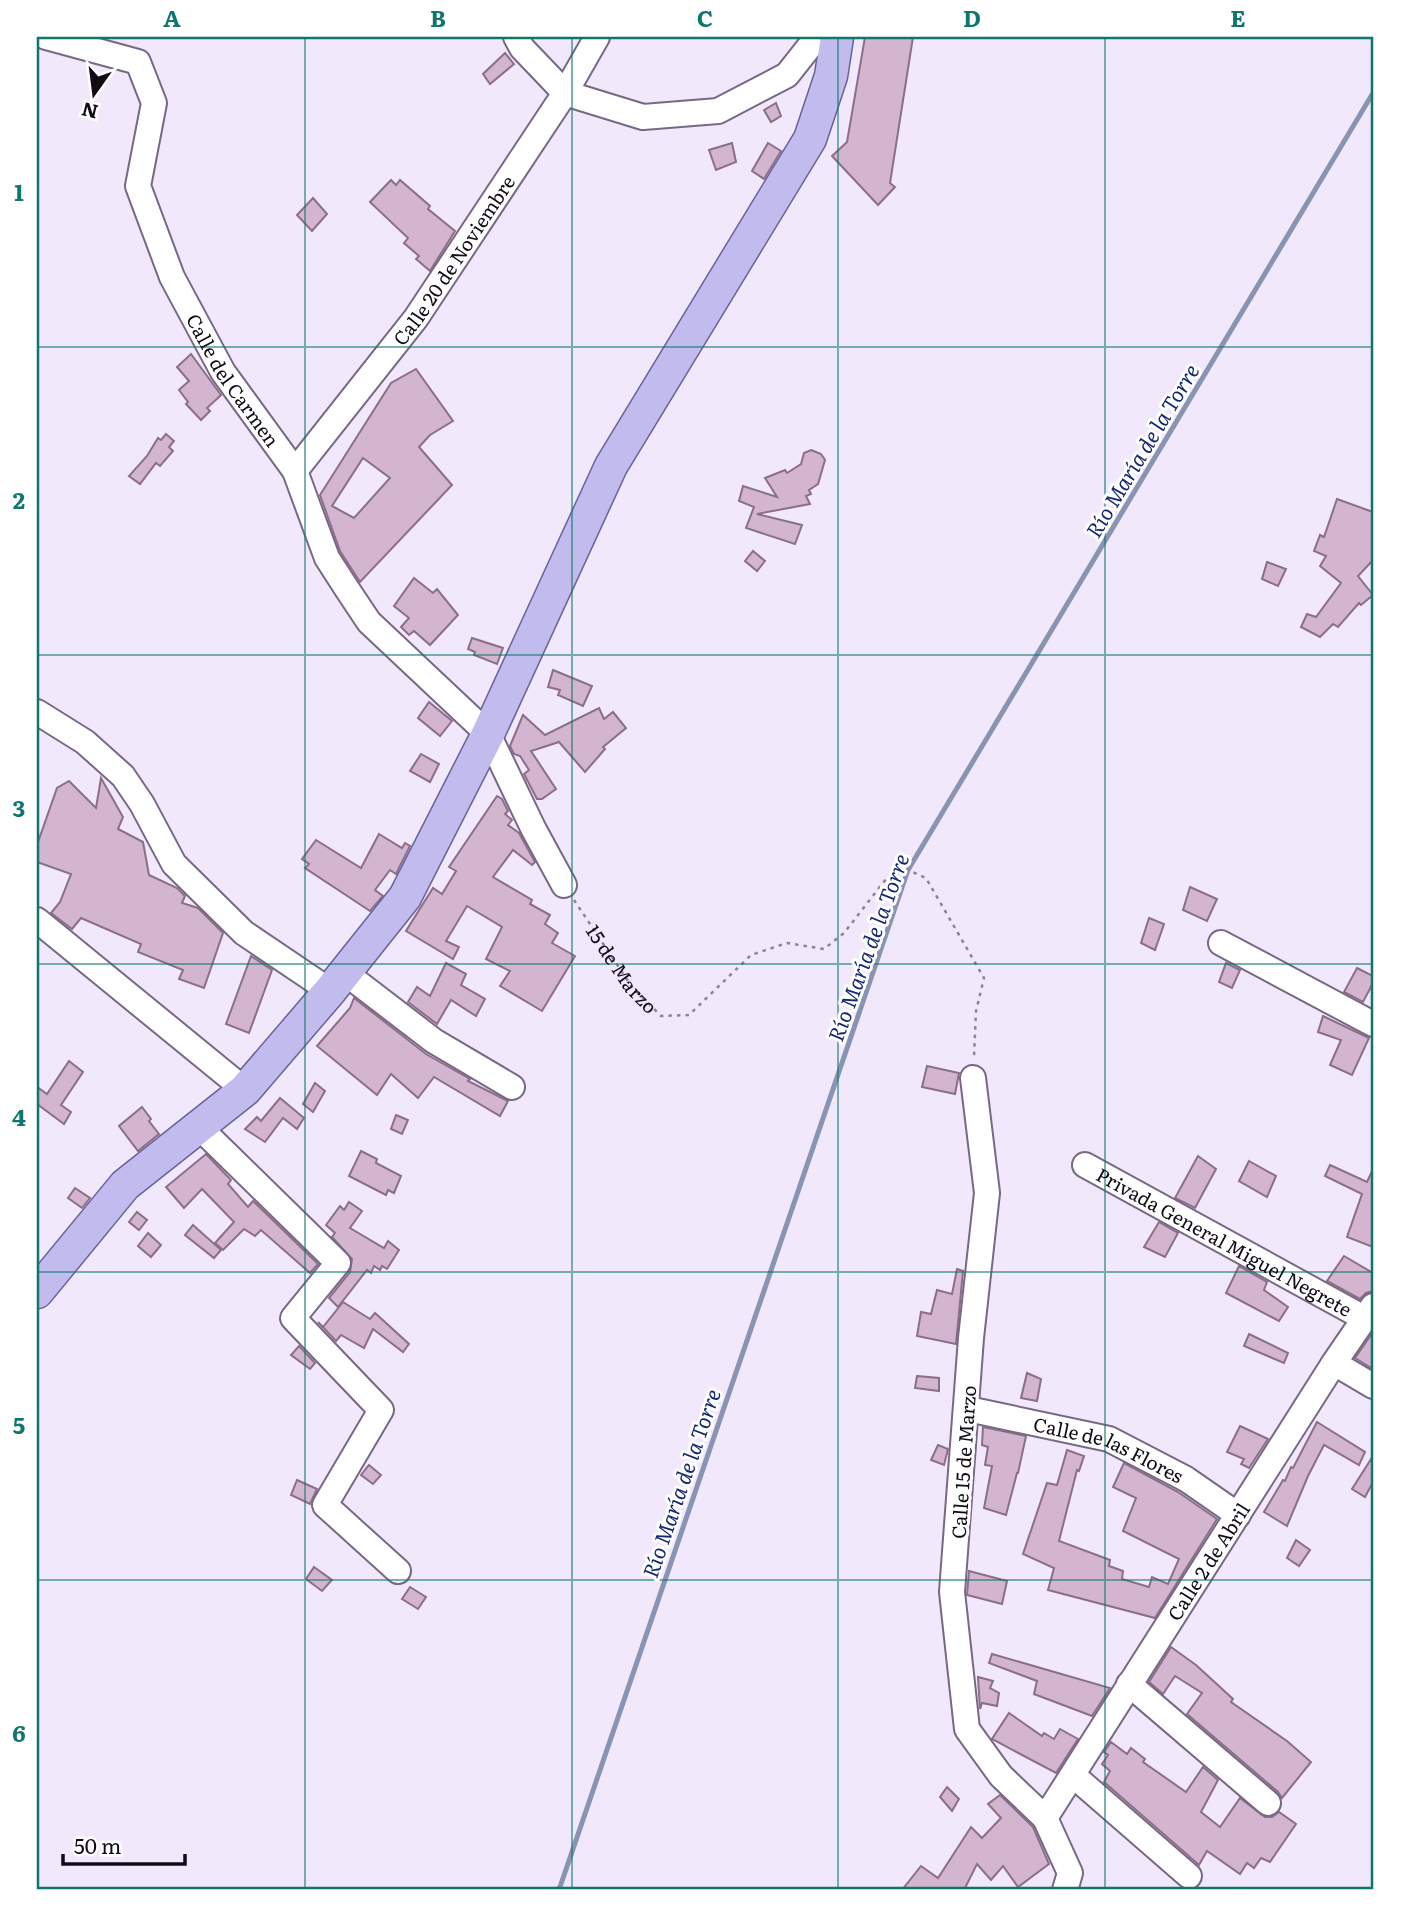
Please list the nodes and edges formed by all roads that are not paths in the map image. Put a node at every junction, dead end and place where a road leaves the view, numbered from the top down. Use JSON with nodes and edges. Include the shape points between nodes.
{"nodes":[{"id":1,"x":46,"y":37,"type":"edge"},
{"id":2,"x":516,"y":37,"type":"edge"},
{"id":3,"x":597,"y":37,"type":"edge"},
{"id":4,"x":817,"y":37,"type":"edge"},
{"id":5,"x":837,"y":37,"type":"edge"},
{"id":6,"x":565,"y":93,"type":"junction"},
{"id":7,"x":295,"y":471,"type":"junction"},
{"id":8,"x":37,"y":712,"type":"edge"},
{"id":9,"x":488,"y":734,"type":"junction"},
{"id":10,"x":564,"y":885,"type":"road end"},
{"id":11,"x":37,"y":920,"type":"edge"},
{"id":12,"x":1221,"y":943,"type":"dead end"},
{"id":13,"x":337,"y":982,"type":"junction"},
{"id":14,"x":1373,"y":1024,"type":"edge"},
{"id":15,"x":973,"y":1078,"type":"road end"},
{"id":16,"x":512,"y":1087,"type":"dead end"},
{"id":17,"x":245,"y":1090,"type":"junction"},
{"id":18,"x":199,"y":1127,"type":"junction"},
{"id":19,"x":1085,"y":1165,"type":"dead end"},
{"id":20,"x":37,"y":1292,"type":"edge"},
{"id":21,"x":1369,"y":1312,"type":"edge"},
{"id":22,"x":1334,"y":1363,"type":"junction"},
{"id":23,"x":1373,"y":1386,"type":"edge"},
{"id":24,"x":968,"y":1409,"type":"junction"},
{"id":25,"x":1238,"y":1516,"type":"junction"},
{"id":26,"x":398,"y":1571,"type":"dead end"},
{"id":27,"x":1129,"y":1684,"type":"junction"},
{"id":28,"x":1074,"y":1776,"type":"junction"},
{"id":29,"x":1268,"y":1803,"type":"dead end"},
{"id":30,"x":1045,"y":1818,"type":"junction"},
{"id":31,"x":1189,"y":1877,"type":"dead end"},
{"id":32,"x":1070,"y":1885,"type":"edge"}],
"edges":[{"from":1,"to":7,"type":"street","name":"Calle del Carmen","via":[[138,62],[154,103],[138,186],[172,277],[223,372]]},
{"from":2,"to":6,"type":"street"},
{"from":3,"to":6,"type":"street","name":"Calle 20 de Noviembre"},
{"from":4,"to":6,"type":"street","via":[[787,75],[718,111],[643,117]]},
{"from":5,"to":9,"type":"main road","via":[[831,76],[810,139],[611,466]]},
{"from":6,"to":7,"type":"street","name":"Calle 20 de Noviembre","via":[[416,318]]},
{"from":7,"to":9,"type":"street","name":"Calle del Carmen","via":[[327,558],[369,622]]},
{"from":8,"to":13,"type":"street","via":[[85,742],[123,776],[174,864],[244,933]]},
{"from":9,"to":10,"type":"street"},
{"from":9,"to":13,"type":"main road","via":[[405,897]]},
{"from":11,"to":17,"type":"street"},
{"from":12,"to":14,"type":"street"},
{"from":13,"to":16,"type":"street"},
{"from":13,"to":17,"type":"main road"},
{"from":15,"to":24,"type":"street","name":"Calle 15 de Marzo","via":[[986,1193]]},
{"from":17,"to":18,"type":"main road"},
{"from":18,"to":20,"type":"main road","via":[[125,1185]]},
{"from":18,"to":26,"type":"street","via":[[338,1263],[293,1318],[381,1410],[325,1505]]},
{"from":19,"to":21,"type":"street","name":"Privada General Miguel Negrete"},
{"from":21,"to":22,"type":"street","name":"Calle 2 de Abril"},
{"from":22,"to":23,"type":"street"},
{"from":22,"to":25,"type":"street","name":"Calle 2 de Abril"},
{"from":24,"to":25,"type":"street","name":"Calle de las Flores","via":[[1109,1440],[1186,1479]]},
{"from":24,"to":30,"type":"street","name":"Calle 15 de Marzo","via":[[952,1592],[967,1729],[1001,1776]]},
{"from":25,"to":27,"type":"street","name":"Calle 2 de Abril"},
{"from":27,"to":28,"type":"street","name":"Calle 2 de Abril"},
{"from":27,"to":29,"type":"street"},
{"from":28,"to":30,"type":"street","name":"Calle 2 de Abril"},
{"from":28,"to":31,"type":"street"},
{"from":30,"to":32,"type":"street"}]}
